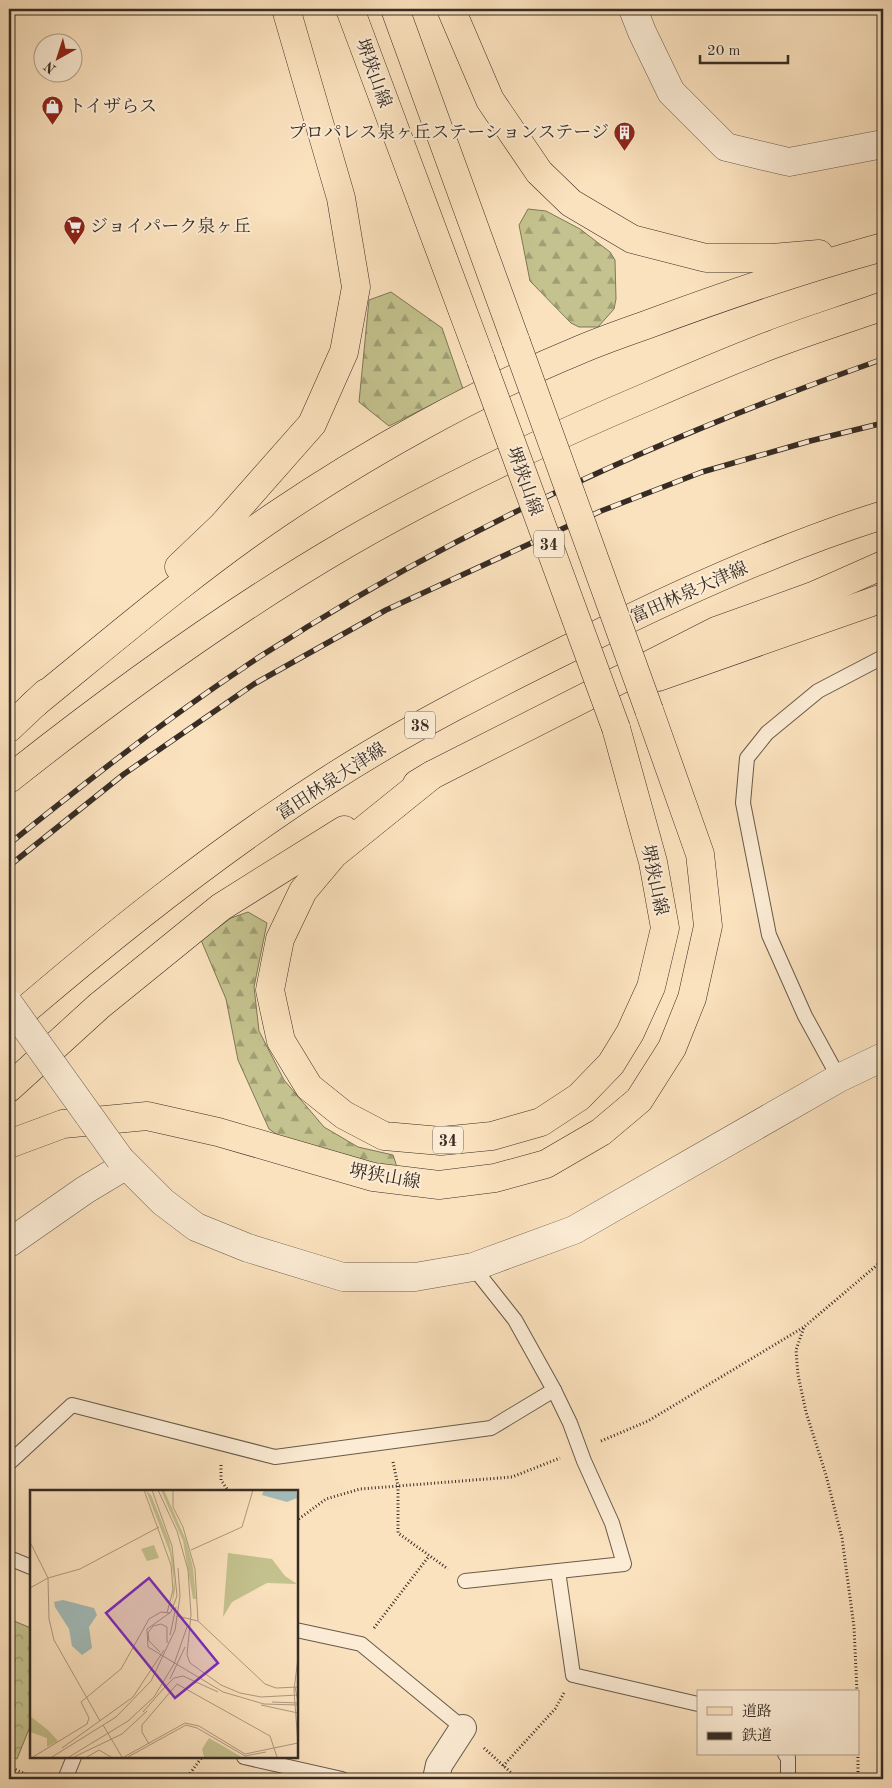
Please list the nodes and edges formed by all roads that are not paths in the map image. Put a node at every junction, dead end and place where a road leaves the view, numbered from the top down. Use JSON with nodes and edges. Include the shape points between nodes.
{"nodes":[{"id":1,"x":286,"y":9,"type":"edge"},
{"id":2,"x":350,"y":9,"type":"edge"},
{"id":3,"x":395,"y":9,"type":"edge"},
{"id":4,"x":451,"y":9,"type":"edge"},
{"id":5,"x":633,"y":9,"type":"edge"},
{"id":6,"x":883,"y":144,"type":"edge"},
{"id":7,"x":883,"y":245,"type":"edge"},
{"id":8,"x":883,"y":306,"type":"edge"},
{"id":9,"x":883,"y":515,"type":"edge"},
{"id":10,"x":883,"y":565,"type":"edge"},
{"id":11,"x":883,"y":598,"type":"edge"},
{"id":12,"x":883,"y":657,"type":"edge"},
{"id":13,"x":33,"y":705,"type":"junction"},
{"id":14,"x":544,"y":717,"type":"junction"},
{"id":15,"x":9,"y":728,"type":"edge"},
{"id":16,"x":432,"y":774,"type":"junction"},
{"id":17,"x":9,"y":779,"type":"edge"},
{"id":18,"x":9,"y":1004,"type":"edge"},
{"id":19,"x":9,"y":1024,"type":"edge"},
{"id":20,"x":883,"y":1057,"type":"edge"},
{"id":21,"x":839,"y":1078,"type":"junction"},
{"id":22,"x":9,"y":1088,"type":"edge"},
{"id":23,"x":9,"y":1144,"type":"edge"},
{"id":24,"x":123,"y":1162,"type":"junction"},
{"id":25,"x":9,"y":1243,"type":"edge"},
{"id":26,"x":473,"y":1266,"type":"junction"},
{"id":27,"x":554,"y":1390,"type":"junction"},
{"id":28,"x":9,"y":1463,"type":"edge"},
{"id":29,"x":9,"y":1558,"type":"edge"},
{"id":30,"x":30,"y":1567,"type":"edge"},
{"id":31,"x":558,"y":1571,"type":"junction"},
{"id":32,"x":465,"y":1581,"type":"road end"},
{"id":33,"x":298,"y":1630,"type":"edge"},
{"id":34,"x":697,"y":1704,"type":"edge"},
{"id":35,"x":463,"y":1728,"type":"joint"},
{"id":36,"x":786,"y":1756,"type":"edge"},
{"id":37,"x":74,"y":1758,"type":"edge"},
{"id":38,"x":248,"y":1758,"type":"edge"},
{"id":39,"x":66,"y":1779,"type":"edge"},
{"id":40,"x":342,"y":1779,"type":"edge"},
{"id":41,"x":436,"y":1779,"type":"edge"},
{"id":42,"x":788,"y":1779,"type":"edge"}],
"edges":[{"from":1,"to":13,"type":"main road","via":[[341,198],[356,287],[344,352],[306,431],[222,526]]},
{"from":2,"to":16,"type":"main road","name":"堺狭山線","number":"34","bridge":true,"via":[[616,728],[653,862],[665,928],[651,987],[630,1033],[611,1064],[579,1097],[541,1122],[492,1136],[441,1141],[384,1136],[344,1115],[309,1087],[281,1041],[270,990],[280,939],[303,891],[334,854]]},
{"from":3,"to":23,"type":"main road","name":"堺狭山線","number":"34","bridge":true,"via":[[700,854],[708,926],[692,998],[672,1048],[639,1100],[600,1132],[546,1164],[495,1178],[439,1185],[373,1177],[218,1132],[147,1116],[63,1124]]},
{"from":4,"to":7,"type":"main road","via":[[490,100],[539,172],[571,203],[632,239],[706,258],[772,258]]},
{"from":5,"to":6,"type":"street","via":[[671,92],[726,147],[789,162]]},
{"from":7,"to":13,"type":"main road","via":[[701,304],[577,351],[474,399],[375,453],[278,514],[183,582]]},
{"from":8,"to":17,"type":"main road","via":[[774,344],[564,432],[346,544],[216,625],[83,720]]},
{"from":9,"to":19,"type":"main road","name":"富田林泉大津線","number":"38","via":[[758,560],[655,606],[441,712],[330,779],[205,864],[77,965]]},
{"from":10,"to":14,"type":"main road","via":[[813,596],[716,632]]},
{"from":11,"to":14,"type":"main road"},
{"from":12,"to":21,"type":"lane","via":[[818,691],[767,733],[747,758],[743,803],[769,935],[805,1016]]},
{"from":13,"to":15,"type":"main road"},
{"from":14,"to":16,"type":"main road"},
{"from":16,"to":22,"type":"main road","via":[[221,907],[100,1006]]},
{"from":18,"to":24,"type":"street","bridge":true},
{"from":20,"to":21,"type":"street"},
{"from":21,"to":26,"type":"street","via":[[574,1230]]},
{"from":24,"to":25,"type":"street"},
{"from":24,"to":26,"type":"street","via":[[162,1202],[196,1226],[248,1248],[343,1277],[415,1277]]},
{"from":26,"to":27,"type":"lane","via":[[515,1320]]},
{"from":27,"to":28,"type":"lane","via":[[491,1428],[275,1457],[72,1405]]},
{"from":27,"to":31,"type":"lane","via":[[612,1523],[624,1564]]},
{"from":29,"to":30,"type":"lane"},
{"from":31,"to":32,"type":"lane"},
{"from":31,"to":34,"type":"lane","via":[[573,1675]]},
{"from":33,"to":35,"type":"lane","via":[[361,1644]]},
{"from":35,"to":41,"type":"street","via":[[438,1765]]},
{"from":36,"to":42,"type":"lane"},
{"from":37,"to":39,"type":"lane"},
{"from":38,"to":40,"type":"lane"}]}
